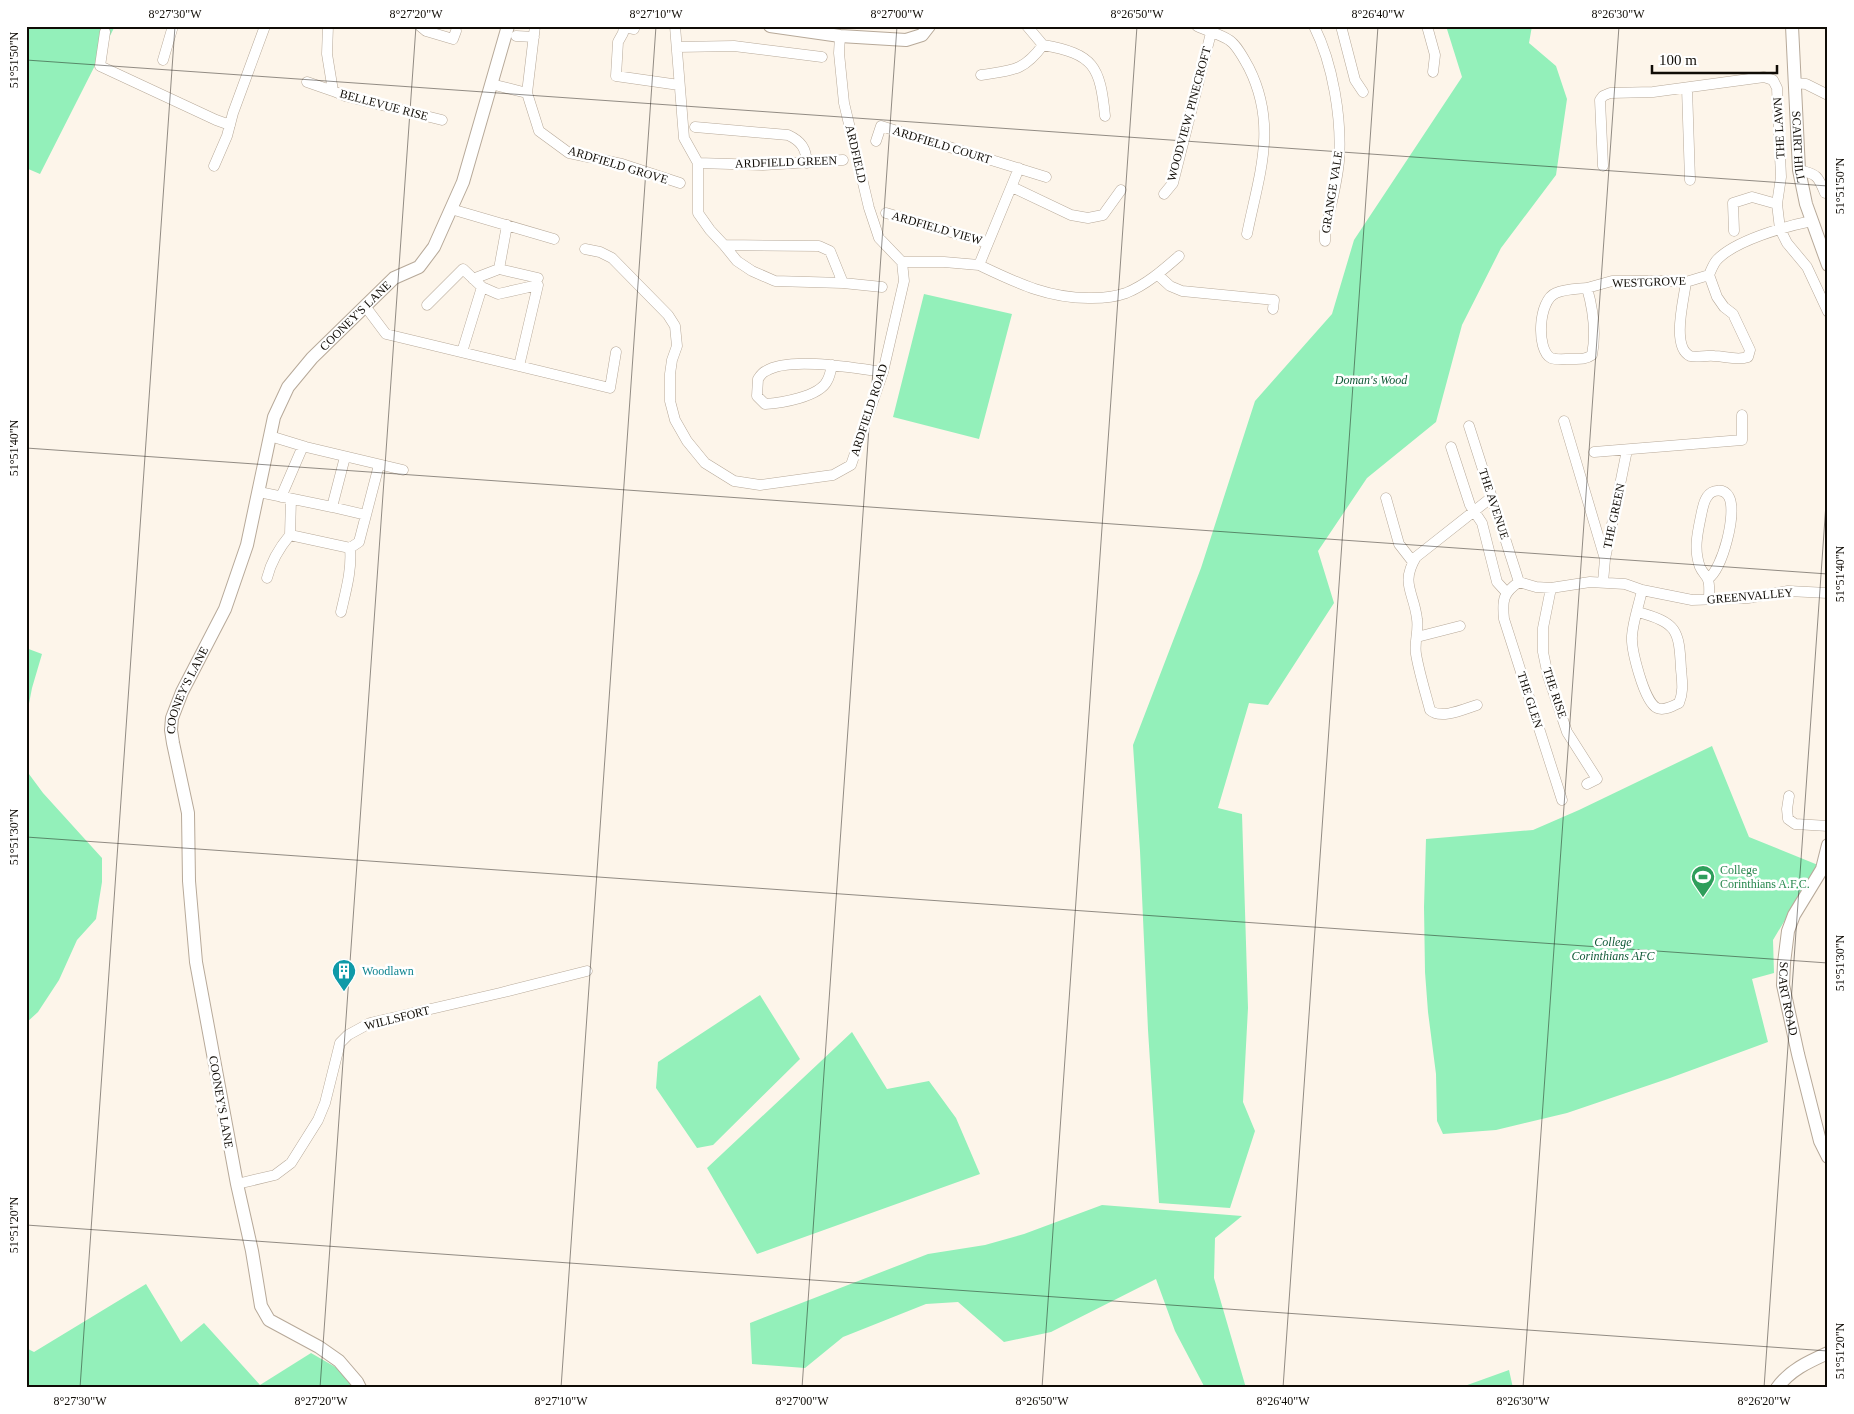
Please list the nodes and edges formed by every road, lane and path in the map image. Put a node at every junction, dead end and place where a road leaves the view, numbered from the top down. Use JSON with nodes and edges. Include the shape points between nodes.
{"nodes":[{"id":1,"x":172,"y":26,"type":"edge"},
{"id":2,"x":265,"y":26,"type":"edge"},
{"id":3,"x":328,"y":26,"type":"edge"},
{"id":4,"x":420,"y":26,"type":"edge"},
{"id":5,"x":675,"y":26,"type":"edge"},
{"id":6,"x":770,"y":26,"type":"edge"},
{"id":7,"x":929,"y":26,"type":"edge"},
{"id":8,"x":1026,"y":26,"type":"edge"},
{"id":9,"x":1197,"y":26,"type":"edge"},
{"id":10,"x":1314,"y":26,"type":"edge"},
{"id":11,"x":1341,"y":26,"type":"edge"},
{"id":12,"x":1426,"y":26,"type":"edge"},
{"id":13,"x":1792,"y":26,"type":"edge"},
{"id":14,"x":634,"y":29,"type":"dead end"},
{"id":15,"x":456,"y":30,"type":"dead end"},
{"id":16,"x":512,"y":31,"type":"edge"},
{"id":17,"x":534,"y":31,"type":"edge"},
{"id":18,"x":105,"y":32,"type":"dead end"},
{"id":19,"x":1211,"y":32,"type":"junction"},
{"id":20,"x":840,"y":36,"type":"junction"},
{"id":21,"x":1043,"y":45,"type":"junction"},
{"id":22,"x":676,"y":47,"type":"junction"},
{"id":23,"x":822,"y":58,"type":"dead end"},
{"id":24,"x":164,"y":60,"type":"dead end"},
{"id":25,"x":1433,"y":72,"type":"dead end"},
{"id":26,"x":981,"y":75,"type":"dead end"},
{"id":27,"x":307,"y":82,"type":"dead end"},
{"id":28,"x":1794,"y":83,"type":"junction"},
{"id":29,"x":491,"y":84,"type":"junction"},
{"id":30,"x":679,"y":85,"type":"junction"},
{"id":31,"x":1686,"y":88,"type":"junction"},
{"id":32,"x":333,"y":91,"type":"junction"},
{"id":33,"x":1363,"y":92,"type":"dead end"},
{"id":34,"x":527,"y":93,"type":"junction"},
{"id":35,"x":1828,"y":95,"type":"edge"},
{"id":36,"x":1105,"y":116,"type":"dead end"},
{"id":37,"x":442,"y":120,"type":"dead end"},
{"id":38,"x":230,"y":125,"type":"junction"},
{"id":39,"x":695,"y":127,"type":"dead end"},
{"id":40,"x":876,"y":141,"type":"dead end"},
{"id":41,"x":844,"y":160,"type":"dead end"},
{"id":42,"x":698,"y":163,"type":"junction"},
{"id":43,"x":807,"y":163,"type":"junction"},
{"id":44,"x":214,"y":166,"type":"dead end"},
{"id":45,"x":1603,"y":166,"type":"dead end"},
{"id":46,"x":1019,"y":168,"type":"junction"},
{"id":47,"x":1799,"y":170,"type":"junction"},
{"id":48,"x":1046,"y":177,"type":"dead end"},
{"id":49,"x":1690,"y":180,"type":"dead end"},
{"id":50,"x":680,"y":184,"type":"dead end"},
{"id":51,"x":1012,"y":187,"type":"junction"},
{"id":52,"x":1121,"y":190,"type":"dead end"},
{"id":53,"x":1825,"y":193,"type":"dead end"},
{"id":54,"x":1164,"y":194,"type":"dead end"},
{"id":55,"x":1777,"y":204,"type":"junction"},
{"id":56,"x":451,"y":209,"type":"junction"},
{"id":57,"x":886,"y":213,"type":"dead end"},
{"id":58,"x":1812,"y":220,"type":"junction"},
{"id":59,"x":507,"y":225,"type":"junction"},
{"id":60,"x":1780,"y":229,"type":"junction"},
{"id":61,"x":1734,"y":231,"type":"dead end"},
{"id":62,"x":1247,"y":234,"type":"dead end"},
{"id":63,"x":554,"y":239,"type":"dead end"},
{"id":64,"x":1325,"y":241,"type":"dead end"},
{"id":65,"x":988,"y":243,"type":"junction"},
{"id":66,"x":724,"y":245,"type":"junction"},
{"id":67,"x":585,"y":249,"type":"dead end"},
{"id":68,"x":1179,"y":256,"type":"dead end"},
{"id":69,"x":902,"y":262,"type":"junction"},
{"id":70,"x":979,"y":265,"type":"junction"},
{"id":71,"x":1828,"y":265,"type":"edge"},
{"id":72,"x":499,"y":269,"type":"junction"},
{"id":73,"x":1158,"y":274,"type":"junction"},
{"id":74,"x":1709,"y":275,"type":"junction"},
{"id":75,"x":538,"y":278,"type":"dead end"},
{"id":76,"x":473,"y":279,"type":"junction"},
{"id":77,"x":1686,"y":282,"type":"junction"},
{"id":78,"x":843,"y":283,"type":"junction"},
{"id":79,"x":482,"y":287,"type":"junction"},
{"id":80,"x":882,"y":287,"type":"dead end"},
{"id":81,"x":1587,"y":288,"type":"junction"},
{"id":82,"x":427,"y":305,"type":"dead end"},
{"id":83,"x":365,"y":306,"type":"junction"},
{"id":84,"x":1273,"y":309,"type":"dead end"},
{"id":85,"x":1828,"y":312,"type":"edge"},
{"id":86,"x":462,"y":352,"type":"junction"},
{"id":87,"x":616,"y":352,"type":"dead end"},
{"id":88,"x":832,"y":365,"type":"junction"},
{"id":89,"x":519,"y":366,"type":"junction"},
{"id":90,"x":882,"y":372,"type":"junction"},
{"id":91,"x":1742,"y":415,"type":"dead end"},
{"id":92,"x":1564,"y":421,"type":"dead end"},
{"id":93,"x":1469,"y":426,"type":"dead end"},
{"id":94,"x":270,"y":436,"type":"junction"},
{"id":95,"x":303,"y":446,"type":"junction"},
{"id":96,"x":1451,"y":447,"type":"dead end"},
{"id":97,"x":1627,"y":450,"type":"junction"},
{"id":98,"x":1594,"y":452,"type":"dead end"},
{"id":99,"x":345,"y":457,"type":"junction"},
{"id":100,"x":379,"y":465,"type":"junction"},
{"id":101,"x":403,"y":470,"type":"dead end"},
{"id":102,"x":259,"y":492,"type":"junction"},
{"id":103,"x":1492,"y":497,"type":"junction"},
{"id":104,"x":286,"y":498,"type":"junction"},
{"id":105,"x":1386,"y":498,"type":"dead end"},
{"id":106,"x":332,"y":507,"type":"junction"},
{"id":107,"x":1474,"y":510,"type":"junction"},
{"id":108,"x":366,"y":515,"type":"junction"},
{"id":109,"x":290,"y":535,"type":"junction"},
{"id":110,"x":350,"y":548,"type":"junction"},
{"id":111,"x":1605,"y":559,"type":"junction"},
{"id":112,"x":1413,"y":562,"type":"junction"},
{"id":113,"x":267,"y":578,"type":"dead end"},
{"id":114,"x":1708,"y":579,"type":"junction"},
{"id":115,"x":1519,"y":582,"type":"junction"},
{"id":116,"x":1603,"y":582,"type":"junction"},
{"id":117,"x":1551,"y":588,"type":"junction"},
{"id":118,"x":1642,"y":590,"type":"junction"},
{"id":119,"x":1828,"y":593,"type":"edge"},
{"id":120,"x":1505,"y":596,"type":"junction"},
{"id":121,"x":1709,"y":599,"type":"junction"},
{"id":122,"x":341,"y":612,"type":"dead end"},
{"id":123,"x":1638,"y":612,"type":"junction"},
{"id":124,"x":1460,"y":626,"type":"dead end"},
{"id":125,"x":1417,"y":637,"type":"junction"},
{"id":126,"x":1477,"y":705,"type":"dead end"},
{"id":127,"x":1587,"y":784,"type":"dead end"},
{"id":128,"x":1789,"y":796,"type":"dead end"},
{"id":129,"x":1562,"y":800,"type":"dead end"},
{"id":130,"x":1828,"y":826,"type":"edge"},
{"id":131,"x":1828,"y":845,"type":"edge"},
{"id":132,"x":1828,"y":851,"type":"edge"},
{"id":133,"x":1825,"y":871,"type":"edge"},
{"id":134,"x":587,"y":971,"type":"dead end"},
{"id":135,"x":1828,"y":1157,"type":"edge"},
{"id":136,"x":237,"y":1184,"type":"junction"},
{"id":137,"x":1828,"y":1353,"type":"edge"},
{"id":138,"x":360,"y":1388,"type":"edge"},
{"id":139,"x":1776,"y":1388,"type":"edge"}],
"edges":[{"from":1,"to":24,"type":"street"},
{"from":2,"to":38,"type":"street"},
{"from":3,"to":32,"type":"street","name":"BELLEVUE RISE","via":[[327,54]]},
{"from":4,"to":15,"type":"street","via":[[453,39]]},
{"from":5,"to":22,"type":"street"},
{"from":6,"to":20,"type":"street"},
{"from":7,"to":20,"type":"street","via":[[922,35],[906,40]]},
{"from":8,"to":21,"type":"street"},
{"from":9,"to":19,"type":"street"},
{"from":10,"to":64,"type":"street","name":"GRANGE VALE","via":[[1336,96],[1339,137],[1339,162]]},
{"from":11,"to":33,"type":"street","via":[[1355,80]]},
{"from":12,"to":25,"type":"street","via":[[1435,55]]},
{"from":13,"to":28,"type":"street","name":"SCAIRT HILL"},
{"from":14,"to":30,"type":"street","via":[[624,27],[618,42],[616,76]]},
{"from":16,"to":17,"type":"street","name":"ARDFIELD GROVE"},
{"from":16,"to":29,"type":"street","name":"COONEY'S LANE"},
{"from":17,"to":34,"type":"street","name":"ARDFIELD GROVE"},
{"from":18,"to":38,"type":"street","via":[[100,66]]},
{"from":19,"to":54,"type":"street","name":"WOODVIEW, PINECROFT","via":[[1173,183]]},
{"from":19,"to":62,"type":"street","via":[[1230,40],[1244,60],[1256,83],[1264,117],[1265,145]]},
{"from":20,"to":69,"type":"street","name":"ARDFIELD","via":[[844,103],[869,208],[879,238]]},
{"from":21,"to":26,"type":"street","via":[[1032,60],[1014,70]]},
{"from":21,"to":36,"type":"street","via":[[1076,53],[1087,60],[1102,86]]},
{"from":22,"to":23,"type":"street","via":[[734,46]]},
{"from":22,"to":30,"type":"street"},
{"from":27,"to":32,"type":"street"},
{"from":28,"to":35,"type":"street","via":[[1806,84]]},
{"from":28,"to":47,"type":"street","name":"SCAIRT HILL"},
{"from":29,"to":34,"type":"street"},
{"from":29,"to":56,"type":"street","name":"COONEY'S LANE","via":[[463,182]]},
{"from":30,"to":42,"type":"street","via":[[684,138]]},
{"from":31,"to":45,"type":"street","name":"THE LAWN","via":[[1603,96],[1600,100]]},
{"from":31,"to":49,"type":"street"},
{"from":31,"to":55,"type":"street","name":"THE LAWN","via":[[1764,77],[1773,80],[1777,88],[1781,177]]},
{"from":32,"to":37,"type":"street","name":"BELLEVUE RISE"},
{"from":34,"to":50,"type":"street","name":"ARDFIELD GROVE","via":[[539,131],[569,153],[622,164]]},
{"from":38,"to":44,"type":"street"},
{"from":39,"to":43,"type":"street","via":[[788,135],[804,146]]},
{"from":40,"to":46,"type":"street","name":"ARDFIELD COURT","via":[[880,126]]},
{"from":41,"to":43,"type":"street","name":"ARDFIELD GREEN"},
{"from":42,"to":43,"type":"street","name":"ARDFIELD GREEN"},
{"from":42,"to":66,"type":"street","via":[[698,213]]},
{"from":46,"to":48,"type":"street"},
{"from":46,"to":51,"type":"street"},
{"from":47,"to":53,"type":"street","via":[[1814,173]]},
{"from":47,"to":58,"type":"street","name":"SCAIRT HILL"},
{"from":51,"to":52,"type":"street","via":[[1071,215],[1088,218],[1103,215]]},
{"from":51,"to":65,"type":"street"},
{"from":55,"to":60,"type":"street","name":"THE LAWN"},
{"from":55,"to":61,"type":"street","via":[[1752,197],[1733,203]]},
{"from":56,"to":59,"type":"street"},
{"from":56,"to":83,"type":"street","name":"COONEY'S LANE","via":[[434,247],[419,267],[394,278]]},
{"from":57,"to":65,"type":"street","name":"ARDFIELD VIEW"},
{"from":58,"to":60,"type":"street"},
{"from":58,"to":71,"type":"street","name":"SCAIRT HILL"},
{"from":59,"to":63,"type":"street"},
{"from":59,"to":72,"type":"street"},
{"from":60,"to":74,"type":"street","via":[[1766,232],[1724,254]]},
{"from":60,"to":85,"type":"street","via":[[1807,267]]},
{"from":65,"to":70,"type":"street"},
{"from":66,"to":78,"type":"street","via":[[737,261],[775,282]]},
{"from":66,"to":78,"type":"street","via":[[819,246],[830,252]]},
{"from":67,"to":90,"type":"street","name":"ARDFIELD ROAD","via":[[612,258],[676,326],[677,346],[669,388],[675,420],[695,453],[734,481],[765,485],[833,474],[851,465]]},
{"from":68,"to":73,"type":"street"},
{"from":69,"to":70,"type":"street"},
{"from":69,"to":90,"type":"street","name":"ARDFIELD ROAD","via":[[904,281]]},
{"from":70,"to":73,"type":"street","via":[[1045,293],[1082,298],[1105,298],[1126,293]]},
{"from":72,"to":75,"type":"street"},
{"from":72,"to":76,"type":"street"},
{"from":73,"to":84,"type":"street","via":[[1170,286],[1182,291],[1274,300]]},
{"from":74,"to":77,"type":"street","name":"WESTGROVE"},
{"from":74,"to":77,"type":"street","via":[[1717,298],[1733,314],[1750,350],[1748,357],[1690,356],[1685,351],[1680,342]]},
{"from":76,"to":79,"type":"street"},
{"from":76,"to":82,"type":"street","via":[[463,269]]},
{"from":77,"to":81,"type":"street","name":"WESTGROVE","via":[[1612,281]]},
{"from":78,"to":80,"type":"street"},
{"from":79,"to":86,"type":"street"},
{"from":79,"to":89,"type":"street","via":[[498,294],[538,285]]},
{"from":81,"to":81,"type":"street","via":[[1557,292],[1543,308],[1544,346],[1552,359],[1586,359],[1592,355],[1595,343]]},
{"from":83,"to":86,"type":"street","via":[[386,334]]},
{"from":83,"to":94,"type":"street","name":"COONEY'S LANE","via":[[312,358],[288,387],[274,417]]},
{"from":86,"to":89,"type":"street"},
{"from":87,"to":89,"type":"street","via":[[610,388]]},
{"from":88,"to":88,"type":"street","via":[[784,365],[766,370],[758,379],[757,396],[765,404],[787,402],[815,391],[827,383]]},
{"from":88,"to":90,"type":"street"},
{"from":91,"to":97,"type":"street","via":[[1742,440]]},
{"from":92,"to":111,"type":"street"},
{"from":93,"to":103,"type":"street","name":"THE AVENUE"},
{"from":94,"to":95,"type":"street"},
{"from":94,"to":102,"type":"street","name":"COONEY'S LANE"},
{"from":95,"to":99,"type":"street"},
{"from":95,"to":104,"type":"street"},
{"from":96,"to":107,"type":"street"},
{"from":97,"to":98,"type":"street"},
{"from":97,"to":111,"type":"street","name":"THE GREEN"},
{"from":99,"to":100,"type":"street"},
{"from":99,"to":106,"type":"street"},
{"from":100,"to":101,"type":"street"},
{"from":100,"to":108,"type":"street"},
{"from":102,"to":104,"type":"street"},
{"from":102,"to":136,"type":"street","name":"COONEY'S LANE","via":[[247,546],[225,609],[176,706],[171,730],[188,813],[189,881],[196,962]]},
{"from":103,"to":107,"type":"street"},
{"from":103,"to":115,"type":"street","name":"THE AVENUE"},
{"from":104,"to":106,"type":"street"},
{"from":104,"to":109,"type":"street"},
{"from":105,"to":112,"type":"street","via":[[1399,544]]},
{"from":106,"to":108,"type":"street"},
{"from":107,"to":112,"type":"street"},
{"from":107,"to":120,"type":"street","via":[[1482,523],[1497,582]]},
{"from":108,"to":110,"type":"street","via":[[359,542]]},
{"from":109,"to":110,"type":"street"},
{"from":109,"to":113,"type":"street","via":[[280,547]]},
{"from":110,"to":122,"type":"street","via":[[349,580]]},
{"from":111,"to":116,"type":"street","name":"THE GREEN"},
{"from":112,"to":125,"type":"street","via":[[1409,567],[1408,582],[1417,619]]},
{"from":114,"to":114,"type":"street","via":[[1717,570],[1730,527],[1729,496],[1718,490],[1705,499],[1696,537],[1700,568]]},
{"from":114,"to":121,"type":"street"},
{"from":115,"to":117,"type":"street","name":"GREENVALLEY"},
{"from":115,"to":120,"type":"street"},
{"from":116,"to":117,"type":"street","name":"GREENVALLEY"},
{"from":116,"to":118,"type":"street","name":"GREENVALLEY"},
{"from":117,"to":127,"type":"street","name":"THE RISE","via":[[1543,628],[1543,652],[1567,732],[1597,779]]},
{"from":118,"to":121,"type":"street","name":"GREENVALLEY","via":[[1692,600]]},
{"from":118,"to":123,"type":"street"},
{"from":119,"to":121,"type":"street","name":"GREENVALLEY","via":[[1788,591],[1748,598]]},
{"from":120,"to":129,"type":"street","name":"THE GLEN","via":[[1504,619]]},
{"from":123,"to":123,"type":"street","via":[[1661,619],[1680,642],[1683,694],[1679,703],[1667,708],[1657,708],[1649,700],[1640,674],[1632,647]]},
{"from":124,"to":125,"type":"street"},
{"from":125,"to":126,"type":"street","via":[[1415,652],[1430,710],[1441,715]]},
{"from":128,"to":130,"type":"street","via":[[1788,819],[1795,824]]},
{"from":131,"to":132,"type":"street","name":"SCART ROAD"},
{"from":132,"to":133,"type":"street","name":"SCART ROAD"},
{"from":133,"to":135,"type":"street","name":"SCART ROAD","via":[[1794,916],[1788,931],[1784,984],[1820,1141]]},
{"from":134,"to":136,"type":"street","name":"WILLSFORT","via":[[370,1023],[348,1034],[340,1043],[318,1120],[292,1163],[275,1176]]},
{"from":136,"to":138,"type":"street","name":"COONEY'S LANE","via":[[261,1306],[269,1320],[339,1361]]},
{"from":137,"to":139,"type":"street","via":[[1796,1368]]}]}
